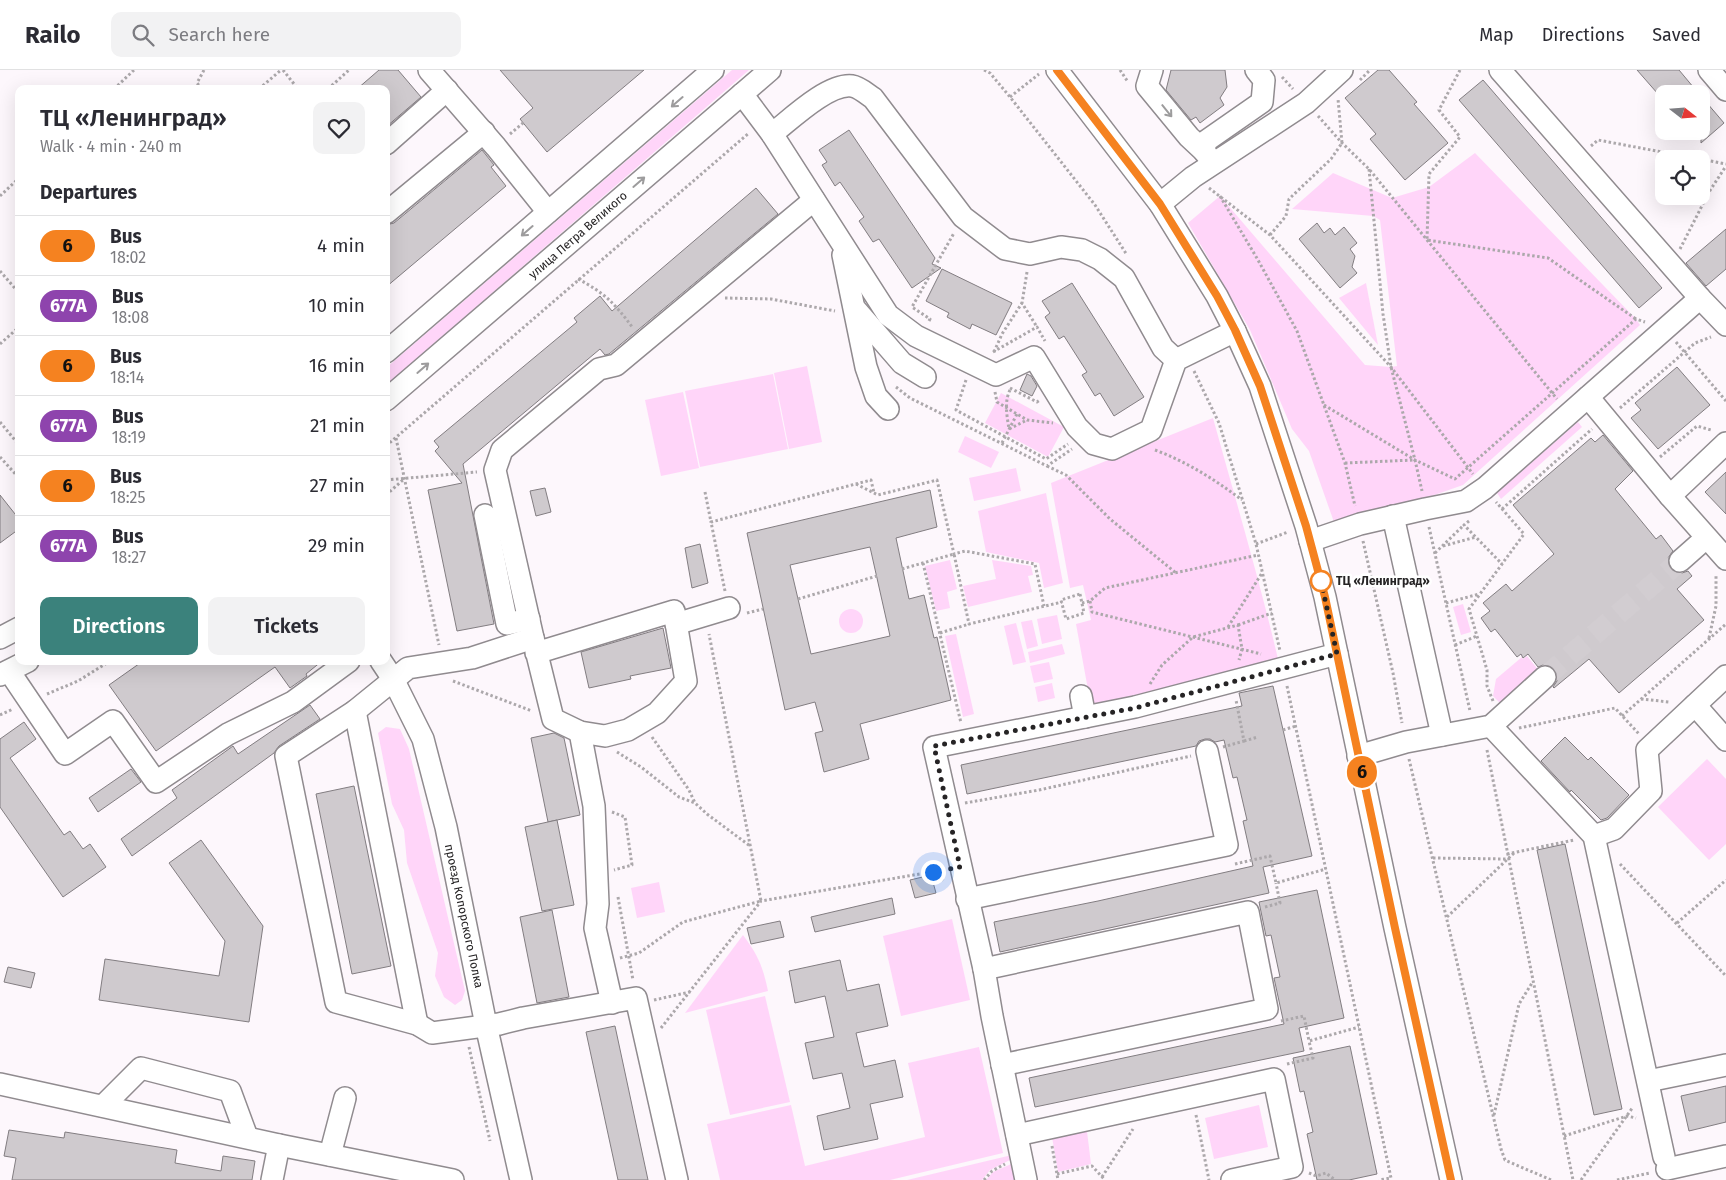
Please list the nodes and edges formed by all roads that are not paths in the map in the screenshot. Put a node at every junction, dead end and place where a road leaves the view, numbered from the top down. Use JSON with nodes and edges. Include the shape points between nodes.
{"nodes":[{"id":1,"x":714,"y":70,"type":"edge"},
{"id":2,"x":770,"y":70,"type":"edge"},
{"id":3,"x":1057,"y":70,"type":"edge"},
{"id":4,"x":1152,"y":70,"type":"edge"},
{"id":5,"x":1256,"y":70,"type":"edge"},
{"id":6,"x":1500,"y":70,"type":"edge"},
{"id":7,"x":1709,"y":70,"type":"edge"},
{"id":8,"x":1349,"y":76,"type":"edge"},
{"id":9,"x":440,"y":77,"type":"edge"},
{"id":10,"x":1726,"y":90,"type":"edge"},
{"id":11,"x":742,"y":94,"type":"junction"},
{"id":12,"x":767,"y":128,"type":"junction"},
{"id":13,"x":484,"y":132,"type":"junction"},
{"id":14,"x":390,"y":139,"type":"edge"},
{"id":15,"x":1208,"y":157,"type":"junction"},
{"id":16,"x":814,"y":200,"type":"junction"},
{"id":17,"x":1160,"y":204,"type":"junction"},
{"id":18,"x":390,"y":210,"type":"edge"},
{"id":19,"x":548,"y":212,"type":"junction"},
{"id":20,"x":840,"y":240,"type":"junction"},
{"id":21,"x":1700,"y":298,"type":"junction"},
{"id":22,"x":845,"y":310,"type":"junction"},
{"id":23,"x":1723,"y":326,"type":"edge"},
{"id":24,"x":1235,"y":330,"type":"junction"},
{"id":25,"x":390,"y":349,"type":"edge"},
{"id":26,"x":1176,"y":360,"type":"junction"},
{"id":27,"x":925,"y":377,"type":"dead end"},
{"id":28,"x":390,"y":397,"type":"edge"},
{"id":29,"x":1588,"y":397,"type":"junction"},
{"id":30,"x":888,"y":409,"type":"dead end"},
{"id":31,"x":1722,"y":438,"type":"edge"},
{"id":32,"x":1670,"y":496,"type":"junction"},
{"id":33,"x":485,"y":515,"type":"dead end"},
{"id":34,"x":1393,"y":516,"type":"junction"},
{"id":35,"x":1310,"y":541,"type":"junction"},
{"id":36,"x":1716,"y":548,"type":"edge"},
{"id":37,"x":1680,"y":561,"type":"tunnel mouth"},
{"id":38,"x":727,"y":600,"type":"road end"},
{"id":39,"x":676,"y":624,"type":"junction"},
{"id":40,"x":15,"y":630,"type":"edge"},
{"id":41,"x":533,"y":637,"type":"junction"},
{"id":42,"x":0,"y":638,"type":"edge"},
{"id":43,"x":1337,"y":654,"type":"junction"},
{"id":44,"x":20,"y":665,"type":"edge"},
{"id":45,"x":343,"y":665,"type":"edge"},
{"id":46,"x":384,"y":665,"type":"edge"},
{"id":47,"x":5,"y":673,"type":"edge"},
{"id":48,"x":1726,"y":676,"type":"edge"},
{"id":49,"x":1545,"y":677,"type":"tunnel mouth"},
{"id":50,"x":393,"y":680,"type":"junction"},
{"id":51,"x":1695,"y":705,"type":"junction"},
{"id":52,"x":355,"y":711,"type":"junction"},
{"id":53,"x":1487,"y":729,"type":"junction"},
{"id":54,"x":580,"y":732,"type":"junction"},
{"id":55,"x":1442,"y":735,"type":"junction"},
{"id":56,"x":1726,"y":740,"type":"edge"},
{"id":57,"x":1207,"y":752,"type":"road end"},
{"id":58,"x":1358,"y":756,"type":"junction"},
{"id":59,"x":1594,"y":836,"type":"junction"},
{"id":60,"x":967,"y":899,"type":"junction"},
{"id":61,"x":984,"y":969,"type":"junction"},
{"id":62,"x":612,"y":1003,"type":"junction"},
{"id":63,"x":417,"y":1024,"type":"junction"},
{"id":64,"x":486,"y":1025,"type":"junction"},
{"id":65,"x":1002,"y":1065,"type":"junction"},
{"id":66,"x":1726,"y":1065,"type":"edge"},
{"id":67,"x":1648,"y":1082,"type":"junction"},
{"id":68,"x":0,"y":1084,"type":"edge"},
{"id":69,"x":345,"y":1098,"type":"dead end"},
{"id":70,"x":103,"y":1106,"type":"junction"},
{"id":71,"x":1017,"y":1135,"type":"junction"},
{"id":72,"x":247,"y":1138,"type":"junction"},
{"id":73,"x":279,"y":1144,"type":"junction"},
{"id":74,"x":330,"y":1155,"type":"junction"},
{"id":75,"x":1726,"y":1156,"type":"edge"},
{"id":76,"x":385,"y":1173,"type":"edge"},
{"id":77,"x":272,"y":1180,"type":"edge"},
{"id":78,"x":453,"y":1180,"type":"edge"},
{"id":79,"x":521,"y":1180,"type":"edge"},
{"id":80,"x":677,"y":1180,"type":"edge"},
{"id":81,"x":1026,"y":1180,"type":"edge"},
{"id":82,"x":1232,"y":1180,"type":"edge"},
{"id":83,"x":1451,"y":1180,"type":"edge"}],
"edges":[{"from":1,"to":19,"type":"street","one_way":true},
{"from":2,"to":11,"type":"street","name":"улица Петра Великого"},
{"from":3,"to":17,"type":"street"},
{"from":4,"to":15,"type":"street","one_way":true,"via":[[1147,86]]},
{"from":5,"to":15,"type":"street","via":[[1264,80],[1262,102],[1206,141]]},
{"from":6,"to":21,"type":"street"},
{"from":7,"to":10,"type":"street"},
{"from":8,"to":15,"type":"street","via":[[1311,108]]},
{"from":9,"to":13,"type":"street"},
{"from":9,"to":14,"type":"street"},
{"from":11,"to":12,"type":"street"},
{"from":28,"to":11,"type":"street","name":"улица Петра Великого","one_way":true},
{"from":12,"to":16,"type":"street"},
{"from":12,"to":26,"type":"street","via":[[816,99],[853,86],[873,98],[963,217],[1005,250],[1030,254],[1061,247],[1082,250],[1124,278],[1163,348]]},
{"from":13,"to":18,"type":"street"},
{"from":13,"to":19,"type":"street"},
{"from":15,"to":17,"type":"street","via":[[1193,177]]},
{"from":16,"to":20,"type":"street"},
{"from":16,"to":41,"type":"street","via":[[616,365],[599,369],[502,450],[495,470]]},
{"from":17,"to":24,"type":"street"},
{"from":19,"to":25,"type":"street","one_way":true},
{"from":20,"to":22,"type":"street"},
{"from":20,"to":26,"type":"street","via":[[888,315],[920,338],[996,375],[1034,357],[1077,427],[1094,444],[1112,449],[1151,430]]},
{"from":21,"to":23,"type":"street"},
{"from":21,"to":29,"type":"street"},
{"from":22,"to":27,"type":"street","via":[[902,363]]},
{"from":22,"to":30,"type":"street","via":[[876,396]]},
{"from":24,"to":26,"type":"street"},
{"from":24,"to":35,"type":"street","via":[[1260,386]]},
{"from":29,"to":32,"type":"street"},
{"from":29,"to":34,"type":"street","via":[[1466,501]]},
{"from":31,"to":32,"type":"street"},
{"from":32,"to":36,"type":"street"},
{"from":33,"to":41,"type":"street","via":[[507,624]]},
{"from":34,"to":35,"type":"street"},
{"from":34,"to":55,"type":"street"},
{"from":35,"to":43,"type":"street"},
{"from":36,"to":37,"type":"street"},
{"from":38,"to":39,"type":"street","via":[[696,618]]},
{"from":39,"to":41,"type":"street","via":[[674,611]]},
{"from":39,"to":54,"type":"street","via":[[686,681],[657,713],[628,730],[605,736]]},
{"from":40,"to":42,"type":"street"},
{"from":41,"to":50,"type":"street","via":[[472,658],[446,671],[408,668]]},
{"from":41,"to":54,"type":"street","via":[[553,719]]},
{"from":43,"to":58,"type":"street"},
{"from":43,"to":60,"type":"street","via":[[1135,708],[1083,707],[965,742],[934,746]]},
{"from":44,"to":47,"type":"street"},
{"from":45,"to":47,"type":"street","via":[[292,702],[228,734],[156,782],[113,721],[65,754],[29,701]]},
{"from":46,"to":50,"type":"street","name":"проезд Копорского Полка"},
{"from":48,"to":51,"type":"street"},
{"from":49,"to":53,"type":"street"},
{"from":50,"to":52,"type":"street"},
{"from":50,"to":64,"type":"street","name":"проезд Копорского Полка","via":[[423,739],[446,827]]},
{"from":51,"to":56,"type":"street"},
{"from":51,"to":59,"type":"street","via":[[1647,750],[1651,791],[1614,829]]},
{"from":52,"to":63,"type":"street"},
{"from":52,"to":63,"type":"street","via":[[286,756],[336,1002]]},
{"from":53,"to":55,"type":"street"},
{"from":53,"to":59,"type":"street"},
{"from":54,"to":62,"type":"street","via":[[594,806],[596,928]]},
{"from":55,"to":58,"type":"street"},
{"from":57,"to":60,"type":"street","via":[[1228,845]]},
{"from":58,"to":83,"type":"street"},
{"from":59,"to":67,"type":"street"},
{"from":60,"to":61,"type":"street"},
{"from":61,"to":65,"type":"street"},
{"from":61,"to":65,"type":"street","via":[[1248,912],[1267,1009]]},
{"from":62,"to":64,"type":"street"},
{"from":62,"to":80,"type":"street","via":[[637,1001]]},
{"from":63,"to":64,"type":"street","via":[[432,1032]]},
{"from":64,"to":79,"type":"street","name":"проезд Копорского Полка"},
{"from":65,"to":71,"type":"street"},
{"from":66,"to":67,"type":"street"},
{"from":67,"to":75,"type":"street","via":[[1666,1163]]},
{"from":68,"to":70,"type":"street"},
{"from":69,"to":74,"type":"street"},
{"from":70,"to":72,"type":"street"},
{"from":70,"to":72,"type":"street","via":[[141,1068],[230,1091]]},
{"from":71,"to":81,"type":"street"},
{"from":71,"to":82,"type":"street","via":[[1274,1080],[1292,1167]]},
{"from":72,"to":73,"type":"street"},
{"from":73,"to":74,"type":"street"},
{"from":73,"to":77,"type":"street"},
{"from":74,"to":76,"type":"street"},
{"from":76,"to":78,"type":"street"}]}
